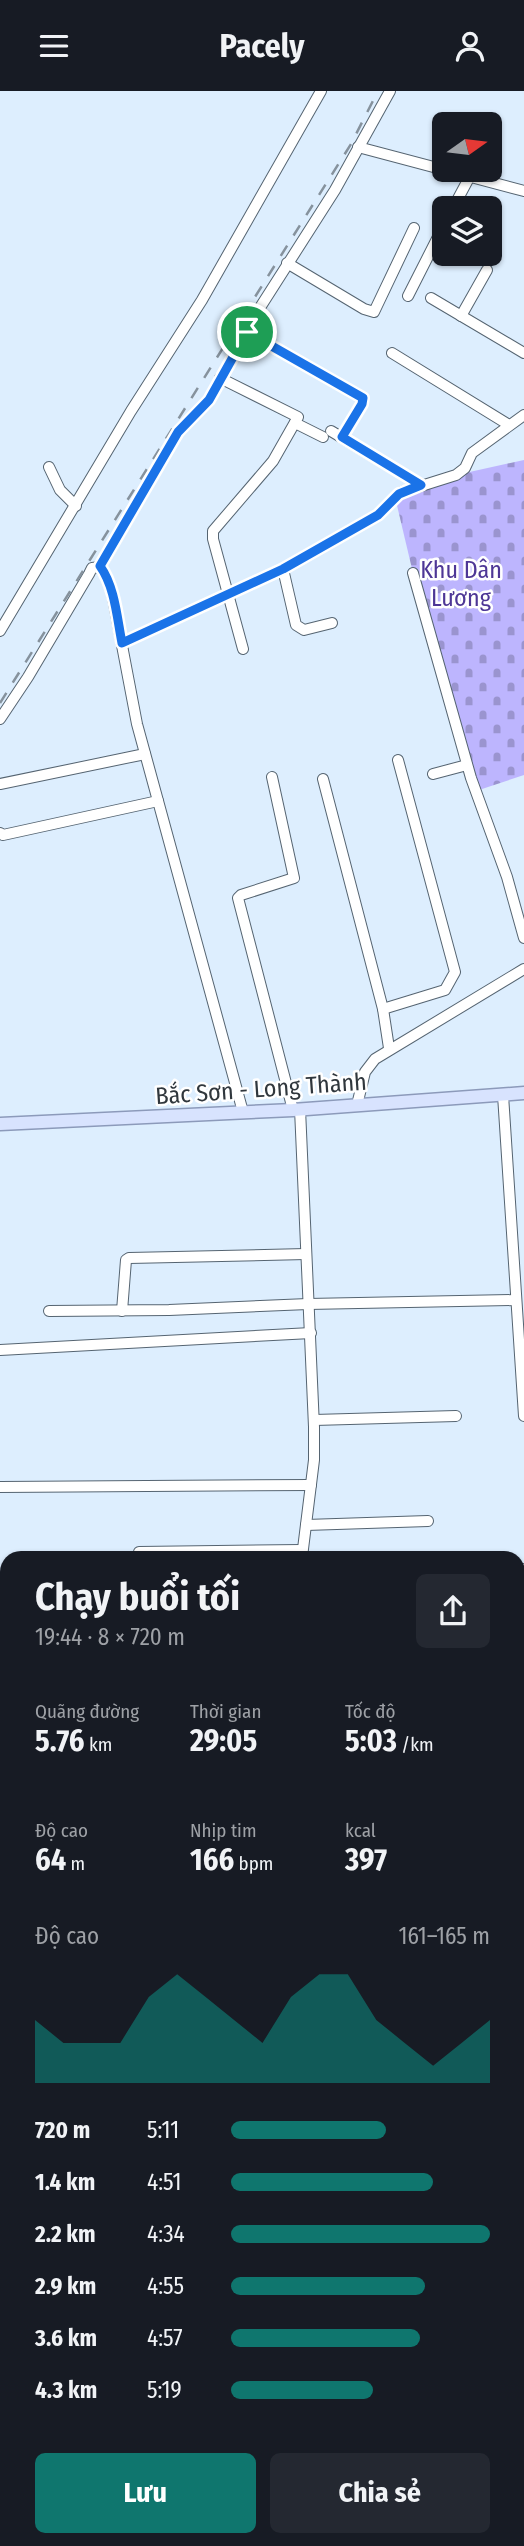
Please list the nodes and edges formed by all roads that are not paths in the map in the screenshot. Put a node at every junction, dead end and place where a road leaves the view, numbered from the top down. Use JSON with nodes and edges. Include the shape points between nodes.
{"nodes":[{"id":1,"x":320,"y":91,"type":"edge"},
{"id":2,"x":390,"y":91,"type":"edge"},
{"id":3,"x":358,"y":147,"type":"junction"},
{"id":4,"x":432,"y":168,"type":"edge"},
{"id":5,"x":485,"y":182,"type":"edge"},
{"id":6,"x":524,"y":191,"type":"edge"},
{"id":7,"x":414,"y":227,"type":"dead end"},
{"id":8,"x":432,"y":249,"type":"edge"},
{"id":9,"x":287,"y":263,"type":"junction"},
{"id":10,"x":487,"y":270,"type":"dead end"},
{"id":11,"x":408,"y":296,"type":"dead end"},
{"id":12,"x":431,"y":299,"type":"dead end"},
{"id":13,"x":461,"y":316,"type":"junction"},
{"id":14,"x":247,"y":332,"type":"junction"},
{"id":15,"x":392,"y":353,"type":"dead end"},
{"id":16,"x":524,"y":353,"type":"edge"},
{"id":17,"x":220,"y":378,"type":"junction"},
{"id":18,"x":303,"y":406,"type":"dead end"},
{"id":19,"x":524,"y":415,"type":"edge"},
{"id":20,"x":296,"y":420,"type":"junction"},
{"id":21,"x":509,"y":425,"type":"junction"},
{"id":22,"x":342,"y":437,"type":"junction"},
{"id":23,"x":49,"y":467,"type":"dead end"},
{"id":24,"x":421,"y":485,"type":"junction"},
{"id":25,"x":76,"y":506,"type":"junction"},
{"id":26,"x":100,"y":566,"type":"junction"},
{"id":27,"x":283,"y":569,"type":"junction"},
{"id":28,"x":413,"y":573,"type":"dead end"},
{"id":29,"x":228,"y":595,"type":"junction"},
{"id":30,"x":332,"y":623,"type":"dead end"},
{"id":31,"x":0,"y":631,"type":"edge"},
{"id":32,"x":122,"y":643,"type":"junction"},
{"id":33,"x":243,"y":649,"type":"dead end"},
{"id":34,"x":0,"y":719,"type":"edge"},
{"id":35,"x":145,"y":754,"type":"junction"},
{"id":36,"x":398,"y":760,"type":"dead end"},
{"id":37,"x":467,"y":765,"type":"junction"},
{"id":38,"x":433,"y":774,"type":"dead end"},
{"id":39,"x":272,"y":777,"type":"dead end"},
{"id":40,"x":323,"y":779,"type":"dead end"},
{"id":41,"x":0,"y":784,"type":"edge"},
{"id":42,"x":158,"y":801,"type":"junction"},
{"id":43,"x":0,"y":833,"type":"edge"},
{"id":44,"x":524,"y":938,"type":"edge"},
{"id":45,"x":524,"y":969,"type":"edge"},
{"id":46,"x":383,"y":1009,"type":"junction"},
{"id":47,"x":389,"y":1048,"type":"junction"},
{"id":48,"x":524,"y":1093,"type":"edge"},
{"id":49,"x":503,"y":1095,"type":"junction"},
{"id":50,"x":357,"y":1105,"type":"junction"},
{"id":51,"x":296,"y":1109,"type":"junction"},
{"id":52,"x":243,"y":1112,"type":"junction"},
{"id":53,"x":0,"y":1125,"type":"edge"},
{"id":54,"x":524,"y":1248,"type":"edge"},
{"id":55,"x":512,"y":1249,"type":"junction"},
{"id":56,"x":306,"y":1254,"type":"junction"},
{"id":57,"x":516,"y":1300,"type":"junction"},
{"id":58,"x":308,"y":1304,"type":"junction"},
{"id":59,"x":49,"y":1311,"type":"dead end"},
{"id":60,"x":122,"y":1311,"type":"junction"},
{"id":61,"x":310,"y":1333,"type":"junction"},
{"id":62,"x":0,"y":1350,"type":"edge"},
{"id":63,"x":456,"y":1416,"type":"dead end"},
{"id":64,"x":524,"y":1416,"type":"edge"},
{"id":65,"x":314,"y":1420,"type":"junction"},
{"id":66,"x":311,"y":1485,"type":"junction"},
{"id":67,"x":0,"y":1487,"type":"edge"},
{"id":68,"x":428,"y":1521,"type":"dead end"},
{"id":69,"x":306,"y":1525,"type":"junction"},
{"id":70,"x":302,"y":1551,"type":"edge"}],
"edges":[{"from":1,"to":25,"type":"street","via":[[202,300]]},
{"from":2,"to":3,"type":"street"},
{"from":3,"to":4,"type":"street"},
{"from":3,"to":9,"type":"street"},
{"from":5,"to":6,"type":"street"},
{"from":7,"to":9,"type":"street","via":[[374,312]]},
{"from":8,"to":11,"type":"street"},
{"from":9,"to":14,"type":"street"},
{"from":10,"to":13,"type":"street"},
{"from":12,"to":13,"type":"street"},
{"from":13,"to":16,"type":"street"},
{"from":14,"to":17,"type":"street"},
{"from":14,"to":22,"type":"street","via":[[363,398]]},
{"from":15,"to":21,"type":"street"},
{"from":17,"to":20,"type":"street"},
{"from":17,"to":26,"type":"street","via":[[209,400],[178,432]]},
{"from":18,"to":20,"type":"street"},
{"from":19,"to":21,"type":"street"},
{"from":20,"to":22,"type":"street"},
{"from":20,"to":29,"type":"street","via":[[266,471],[213,531]]},
{"from":21,"to":24,"type":"street","via":[[472,453],[460,472]]},
{"from":22,"to":24,"type":"street"},
{"from":23,"to":25,"type":"street","via":[[60,490]]},
{"from":24,"to":27,"type":"street","via":[[399,494],[378,515]]},
{"from":25,"to":31,"type":"street"},
{"from":26,"to":32,"type":"street","via":[[110,585]]},
{"from":26,"to":34,"type":"street","via":[[93,568]]},
{"from":27,"to":29,"type":"street"},
{"from":27,"to":30,"type":"street","via":[[296,625],[304,630]]},
{"from":28,"to":37,"type":"street"},
{"from":29,"to":32,"type":"street"},
{"from":29,"to":33,"type":"street"},
{"from":32,"to":35,"type":"street"},
{"from":35,"to":41,"type":"street"},
{"from":35,"to":42,"type":"street"},
{"from":36,"to":46,"type":"street","via":[[455,972],[445,990]]},
{"from":37,"to":38,"type":"street"},
{"from":37,"to":44,"type":"street"},
{"from":39,"to":51,"type":"street","via":[[295,876],[239,898]]},
{"from":40,"to":46,"type":"street"},
{"from":42,"to":43,"type":"street"},
{"from":42,"to":52,"type":"street"},
{"from":45,"to":47,"type":"street"},
{"from":46,"to":47,"type":"street"},
{"from":47,"to":50,"type":"street","via":[[365,1072]]},
{"from":48,"to":49,"type":"main road","name":"Bắc Sơn - Long Thành"},
{"from":49,"to":50,"type":"main road","name":"Bắc Sơn - Long Thành"},
{"from":49,"to":55,"type":"street"},
{"from":50,"to":51,"type":"main road","name":"Bắc Sơn - Long Thành"},
{"from":51,"to":52,"type":"main road","name":"Bắc Sơn - Long Thành"},
{"from":51,"to":56,"type":"street"},
{"from":52,"to":53,"type":"main road","name":"Bắc Sơn - Long Thành"},
{"from":54,"to":55,"type":"street"},
{"from":55,"to":57,"type":"street"},
{"from":56,"to":58,"type":"street"},
{"from":56,"to":60,"type":"street","via":[[130,1258],[124,1270]]},
{"from":57,"to":58,"type":"street"},
{"from":57,"to":64,"type":"street"},
{"from":58,"to":60,"type":"street"},
{"from":58,"to":61,"type":"street"},
{"from":59,"to":60,"type":"street"},
{"from":61,"to":62,"type":"street"},
{"from":61,"to":65,"type":"street"},
{"from":63,"to":65,"type":"street"},
{"from":65,"to":66,"type":"street"},
{"from":66,"to":67,"type":"street"},
{"from":66,"to":69,"type":"street"},
{"from":68,"to":69,"type":"street"},
{"from":69,"to":70,"type":"street"}]}
